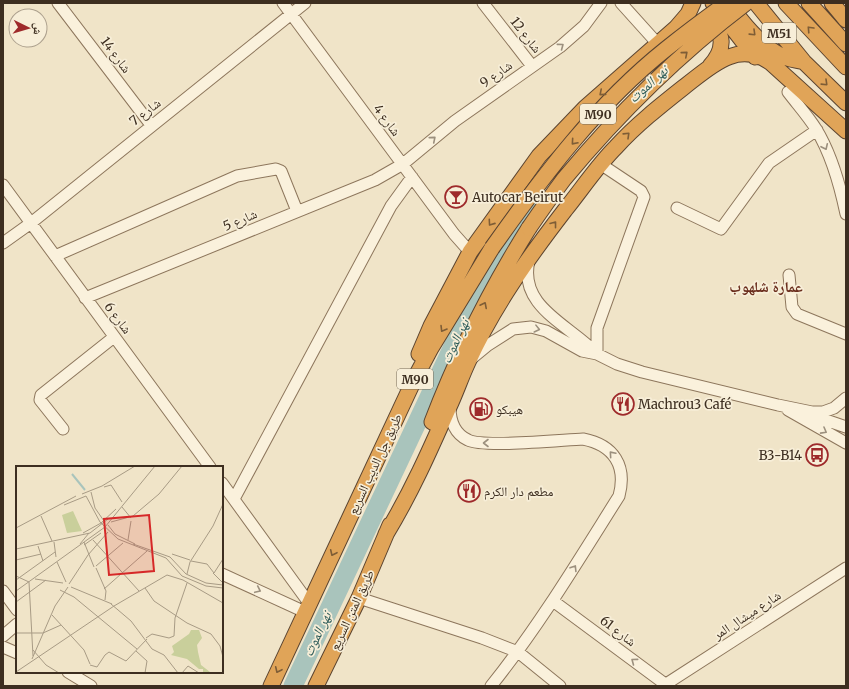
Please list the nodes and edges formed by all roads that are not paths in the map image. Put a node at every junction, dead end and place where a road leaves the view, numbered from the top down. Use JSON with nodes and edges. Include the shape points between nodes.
{"nodes":[{"id":1,"x":58,"y":3,"type":"edge"},
{"id":2,"x":283,"y":3,"type":"edge"},
{"id":3,"x":305,"y":3,"type":"edge"},
{"id":4,"x":483,"y":3,"type":"edge"},
{"id":5,"x":601,"y":3,"type":"edge"},
{"id":6,"x":621,"y":3,"type":"edge"},
{"id":7,"x":693,"y":3,"type":"edge"},
{"id":8,"x":712,"y":3,"type":"edge"},
{"id":9,"x":727,"y":3,"type":"edge"},
{"id":10,"x":746,"y":3,"type":"edge"},
{"id":11,"x":756,"y":3,"type":"edge"},
{"id":12,"x":786,"y":3,"type":"edge"},
{"id":13,"x":809,"y":3,"type":"edge"},
{"id":14,"x":834,"y":5,"type":"edge"},
{"id":15,"x":291,"y":14,"type":"junction"},
{"id":16,"x":846,"y":20,"type":"edge"},
{"id":17,"x":698,"y":24,"type":"junction"},
{"id":18,"x":657,"y":44,"type":"junction"},
{"id":19,"x":846,"y":44,"type":"edge"},
{"id":20,"x":751,"y":53,"type":"junction"},
{"id":21,"x":804,"y":62,"type":"junction"},
{"id":22,"x":532,"y":66,"type":"junction"},
{"id":23,"x":632,"y":67,"type":"junction"},
{"id":24,"x":846,"y":67,"type":"edge"},
{"id":25,"x":707,"y":69,"type":"junction"},
{"id":26,"x":788,"y":92,"type":"junction"},
{"id":27,"x":846,"y":103,"type":"edge"},
{"id":28,"x":151,"y":125,"type":"junction"},
{"id":29,"x":817,"y":130,"type":"junction"},
{"id":30,"x":846,"y":131,"type":"edge"},
{"id":31,"x":846,"y":142,"type":"edge"},
{"id":32,"x":403,"y":164,"type":"junction"},
{"id":33,"x":602,"y":165,"type":"junction"},
{"id":34,"x":412,"y":176,"type":"junction"},
{"id":35,"x":3,"y":185,"type":"edge"},
{"id":36,"x":677,"y":208,"type":"dead end"},
{"id":37,"x":297,"y":211,"type":"junction"},
{"id":38,"x":846,"y":214,"type":"edge"},
{"id":39,"x":31,"y":223,"type":"junction"},
{"id":40,"x":3,"y":243,"type":"edge"},
{"id":41,"x":470,"y":252,"type":"junction"},
{"id":42,"x":530,"y":255,"type":"junction"},
{"id":43,"x":55,"y":256,"type":"junction"},
{"id":44,"x":789,"y":275,"type":"dead end"},
{"id":45,"x":85,"y":298,"type":"junction"},
{"id":46,"x":846,"y":334,"type":"edge"},
{"id":47,"x":114,"y":337,"type":"junction"},
{"id":48,"x":597,"y":354,"type":"junction"},
{"id":49,"x":467,"y":362,"type":"junction"},
{"id":50,"x":414,"y":380,"type":"junction"},
{"id":51,"x":846,"y":398,"type":"edge"},
{"id":52,"x":778,"y":405,"type":"junction"},
{"id":53,"x":450,"y":406,"type":"junction"},
{"id":54,"x":846,"y":427,"type":"edge"},
{"id":55,"x":63,"y":429,"type":"dead end"},
{"id":56,"x":846,"y":443,"type":"edge"},
{"id":57,"x":209,"y":466,"type":"edge"},
{"id":58,"x":223,"y":484,"type":"edge"},
{"id":59,"x":234,"y":499,"type":"junction"},
{"id":60,"x":386,"y":534,"type":"junction"},
{"id":61,"x":846,"y":568,"type":"edge"},
{"id":62,"x":223,"y":574,"type":"edge"},
{"id":63,"x":3,"y":591,"type":"edge"},
{"id":64,"x":359,"y":598,"type":"junction"},
{"id":65,"x":553,"y":601,"type":"junction"},
{"id":66,"x":307,"y":608,"type":"junction"},
{"id":67,"x":16,"y":609,"type":"edge"},
{"id":68,"x":16,"y":625,"type":"edge"},
{"id":69,"x":3,"y":636,"type":"edge"},
{"id":70,"x":3,"y":647,"type":"edge"},
{"id":71,"x":518,"y":652,"type":"junction"},
{"id":72,"x":16,"y":653,"type":"edge"},
{"id":73,"x":70,"y":673,"type":"edge"},
{"id":74,"x":664,"y":685,"type":"edge"},
{"id":75,"x":91,"y":686,"type":"edge"},
{"id":76,"x":271,"y":686,"type":"edge"},
{"id":77,"x":316,"y":686,"type":"edge"},
{"id":78,"x":491,"y":686,"type":"edge"},
{"id":79,"x":560,"y":686,"type":"edge"}],
"edges":[{"from":1,"to":28,"type":"street","name":"شارع 14"},
{"from":2,"to":15,"type":"street","name":"شارع 4"},
{"from":3,"to":15,"type":"street","name":"شارع 7"},
{"from":4,"to":22,"type":"street","name":"شارع 12"},
{"from":22,"to":5,"type":"street","name":"شارع 9","one_way":true,"via":[[576,35]]},
{"from":6,"to":18,"type":"street"},
{"from":7,"to":18,"type":"highway","via":[[686,18]]},
{"from":8,"to":17,"type":"highway","bridge":true},
{"from":8,"to":20,"type":"highway"},
{"from":9,"to":17,"type":"highway","number":"M90","bridge":true},
{"from":9,"to":21,"type":"highway","one_way":true,"via":[[749,30],[766,45],[781,56]]},
{"from":60,"to":10,"type":"highway","number":"M90","one_way":true,"bridge":true,"via":[[465,342],[499,276],[528,228],[563,180],[611,125],[673,64]]},
{"from":11,"to":21,"type":"highway","number":"M51"},
{"from":24,"to":12,"type":"highway","number":"M51","one_way":true},
{"from":13,"to":19,"type":"highway"},
{"from":14,"to":16,"type":"highway"},
{"from":15,"to":28,"type":"street","name":"شارع 7"},
{"from":15,"to":32,"type":"street","name":"شارع 4"},
{"from":17,"to":50,"type":"highway","name":"طريق جل الديب السريع","number":"M90","one_way":true,"bridge":true,"via":[[639,72],[593,119],[535,187],[492,248]]},
{"from":18,"to":23,"type":"highway"},
{"from":20,"to":25,"type":"highway","via":[[731,56]]},
{"from":20,"to":26,"type":"highway"},
{"from":20,"to":30,"type":"highway","via":[[771,63]]},
{"from":21,"to":27,"type":"highway","number":"M51","one_way":true},
{"from":32,"to":22,"type":"street","name":"شارع 9","one_way":true,"via":[[455,121]]},
{"from":23,"to":25,"type":"highway","via":[[688,25],[702,22],[714,28],[721,40],[720,53]]},
{"from":23,"to":41,"type":"highway","one_way":true,"via":[[585,108],[539,156]]},
{"from":33,"to":25,"type":"highway","one_way":true,"via":[[614,148],[650,113]]},
{"from":26,"to":29,"type":"street"},
{"from":26,"to":31,"type":"highway","via":[[812,109]]},
{"from":28,"to":39,"type":"street","name":"شارع 7"},
{"from":29,"to":36,"type":"street","via":[[769,163],[721,229]]},
{"from":29,"to":38,"type":"street","one_way":true,"via":[[834,169]]},
{"from":32,"to":34,"type":"street","name":"شارع 4"},
{"from":32,"to":37,"type":"street","name":"شارع 5","via":[[375,180]]},
{"from":42,"to":33,"type":"highway","one_way":true},
{"from":33,"to":48,"type":"street","via":[[641,191],[644,197],[597,328]]},
{"from":34,"to":41,"type":"street","name":"شارع 4"},
{"from":34,"to":59,"type":"street","via":[[391,206]]},
{"from":35,"to":39,"type":"street","name":"شارع 6"},
{"from":37,"to":43,"type":"street","via":[[281,171],[276,169],[237,176]]},
{"from":37,"to":45,"type":"street","name":"شارع 5"},
{"from":39,"to":40,"type":"street","name":"شارع 7"},
{"from":39,"to":43,"type":"street","name":"شارع 6"},
{"from":41,"to":50,"type":"highway","via":[[419,352]]},
{"from":42,"to":48,"type":"street","via":[[526,278],[533,296],[542,307]]},
{"from":42,"to":49,"type":"highway"},
{"from":43,"to":45,"type":"street","name":"شارع 6"},
{"from":44,"to":46,"type":"street","via":[[792,307],[796,314]]},
{"from":45,"to":47,"type":"street","name":"شارع 6"},
{"from":47,"to":55,"type":"street","via":[[41,395],[40,400]]},
{"from":47,"to":57,"type":"street","name":"شارع 6"},
{"from":49,"to":48,"type":"street","one_way":true,"via":[[488,345],[520,327],[541,329],[575,349]]},
{"from":48,"to":52,"type":"street","via":[[642,372]]},
{"from":49,"to":53,"type":"highway"},
{"from":50,"to":66,"type":"highway","name":"طريق جل الديب السريع","number":"M90","one_way":true},
{"from":51,"to":52,"type":"street","via":[[834,408],[823,412]]},
{"from":52,"to":54,"type":"street"},
{"from":52,"to":56,"type":"street","one_way":true},
{"from":53,"to":60,"type":"highway","via":[[406,502]]},
{"from":65,"to":53,"type":"street","one_way":true,"via":[[619,496],[622,479],[618,463],[604,446],[583,440],[484,444],[468,440],[456,430]]},
{"from":58,"to":59,"type":"street"},
{"from":59,"to":66,"type":"street"},
{"from":60,"to":64,"type":"highway","name":"طريق المتن السريع","number":"M90"},
{"from":61,"to":74,"type":"street","name":"شارع ميشال المر"},
{"from":62,"to":66,"type":"street","one_way":true},
{"from":63,"to":67,"type":"street"},
{"from":64,"to":71,"type":"street"},
{"from":64,"to":77,"type":"highway","name":"طريق المتن السريع","number":"M90"},
{"from":65,"to":71,"type":"street"},
{"from":74,"to":65,"type":"street","name":"شارع 61","one_way":true},
{"from":66,"to":76,"type":"highway","name":"طريق جل الديب السريع","number":"M90","one_way":true},
{"from":68,"to":69,"type":"street"},
{"from":70,"to":72,"type":"street"},
{"from":71,"to":78,"type":"street"},
{"from":71,"to":79,"type":"street"},
{"from":73,"to":75,"type":"street"}]}
